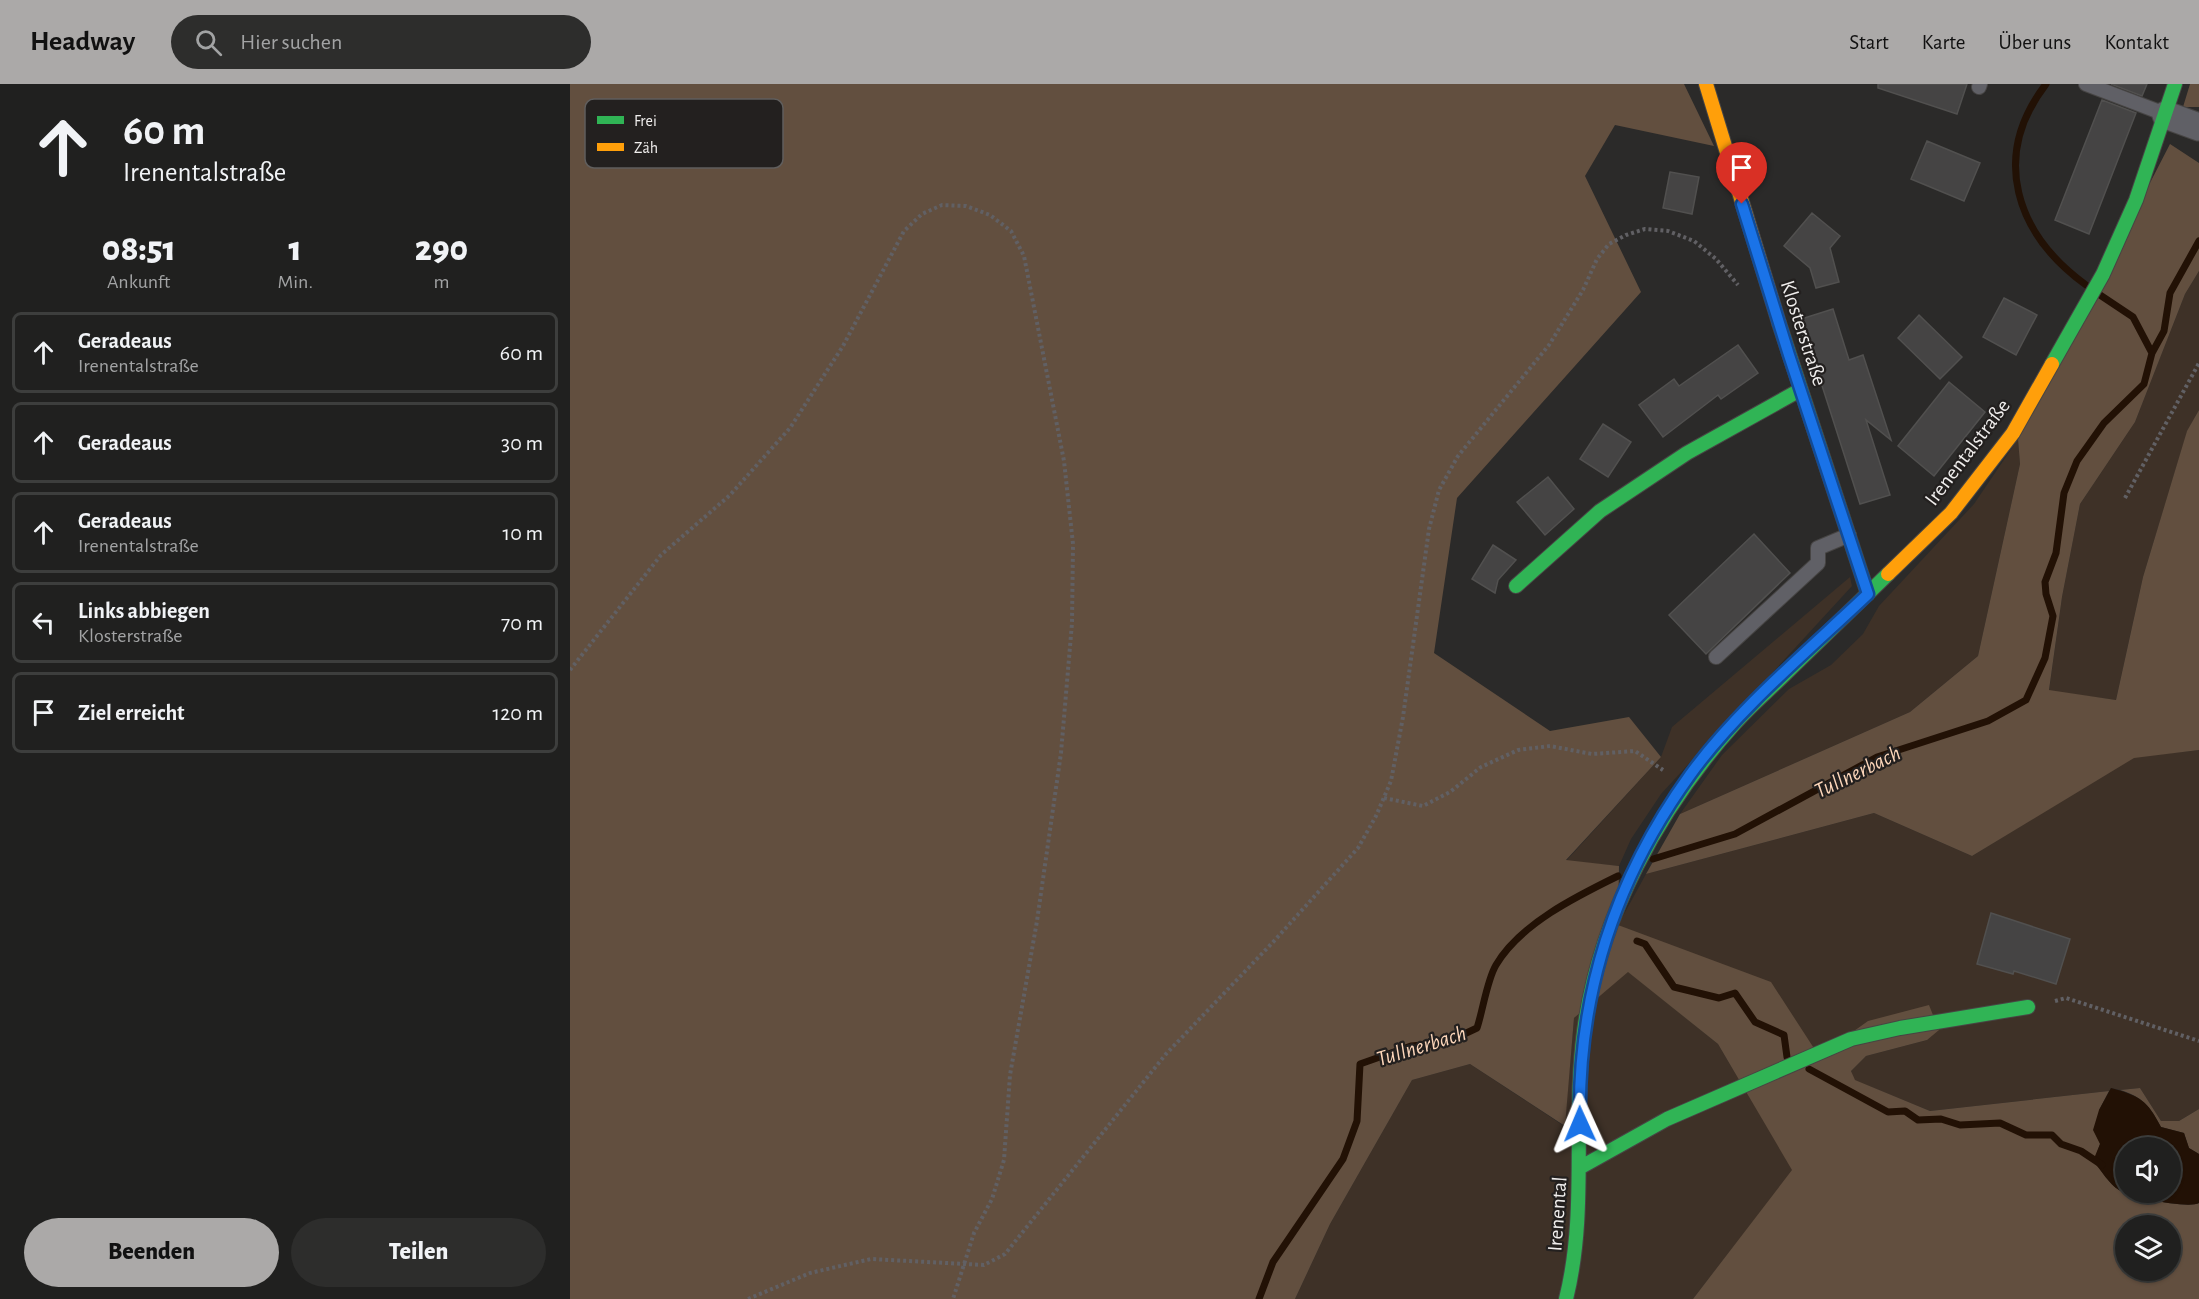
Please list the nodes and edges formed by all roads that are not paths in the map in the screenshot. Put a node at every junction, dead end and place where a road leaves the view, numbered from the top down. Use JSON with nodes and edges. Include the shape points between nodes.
{"nodes":[{"id":1,"x":2086,"y":84,"type":"edge"},
{"id":2,"x":2175,"y":84,"type":"edge"},
{"id":3,"x":1705,"y":86,"type":"edge"},
{"id":4,"x":2166,"y":115,"type":"junction"},
{"id":5,"x":2199,"y":127,"type":"edge"},
{"id":6,"x":1800,"y":390,"type":"junction"},
{"id":7,"x":1848,"y":535,"type":"junction"},
{"id":8,"x":1516,"y":586,"type":"dead end"},
{"id":9,"x":1868,"y":594,"type":"junction"},
{"id":10,"x":1716,"y":657,"type":"dead end"},
{"id":11,"x":1612,"y":918,"type":"joint"},
{"id":12,"x":2028,"y":1007,"type":"road end"},
{"id":13,"x":1581,"y":1167,"type":"junction"},
{"id":14,"x":1566,"y":1299,"type":"edge"}],
"edges":[{"from":1,"to":4,"type":"lane"},
{"from":2,"to":4,"type":"street","name":"Irenentalstraße"},
{"from":3,"to":6,"type":"street","name":"Klosterstraße"},
{"from":4,"to":5,"type":"street"},
{"from":4,"to":9,"type":"street","name":"Irenentalstraße","via":[[2136,200],[2103,274],[2013,433],[1951,513]]},
{"from":6,"to":7,"type":"street","name":"Klosterstraße"},
{"from":6,"to":8,"type":"street","via":[[1687,453],[1600,511]]},
{"from":7,"to":9,"type":"street","name":"Klosterstraße"},
{"from":7,"to":10,"type":"lane","via":[[1818,548],[1818,563]]},
{"from":9,"to":11,"type":"street","name":"Irenentalstraße","via":[[1736,721],[1689,776],[1623,891]]},
{"from":11,"to":13,"type":"street","name":"Irenental","via":[[1598,960],[1579,1081]]},
{"from":12,"to":13,"type":"street","via":[[1851,1039],[1667,1119]]},
{"from":13,"to":14,"type":"street","name":"Irenental","via":[[1578,1245]]}]}
